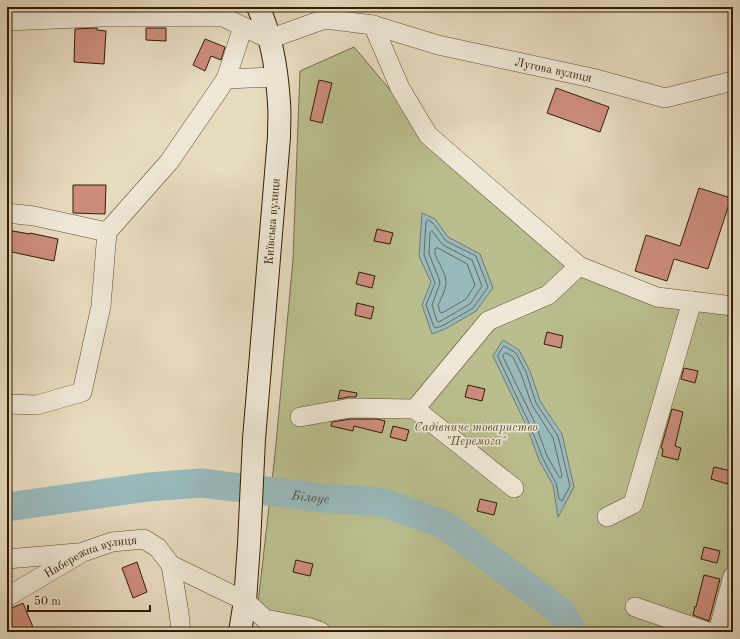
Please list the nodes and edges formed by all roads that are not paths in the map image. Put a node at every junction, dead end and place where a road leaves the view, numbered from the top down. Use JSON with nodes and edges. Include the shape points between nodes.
{"nodes":[{"id":1,"x":263,"y":9,"type":"edge"},
{"id":2,"x":7,"y":21,"type":"edge"},
{"id":3,"x":373,"y":24,"type":"junction"},
{"id":4,"x":243,"y":27,"type":"junction"},
{"id":5,"x":269,"y":39,"type":"junction"},
{"id":6,"x":276,"y":77,"type":"junction"},
{"id":7,"x":226,"y":79,"type":"junction"},
{"id":8,"x":733,"y":81,"type":"edge"},
{"id":9,"x":7,"y":213,"type":"edge"},
{"id":10,"x":107,"y":232,"type":"junction"},
{"id":11,"x":578,"y":266,"type":"junction"},
{"id":12,"x":692,"y":301,"type":"junction"},
{"id":13,"x":733,"y":306,"type":"edge"},
{"id":14,"x":7,"y":404,"type":"edge"},
{"id":15,"x":415,"y":409,"type":"junction"},
{"id":16,"x":300,"y":417,"type":"dead end"},
{"id":17,"x":514,"y":488,"type":"dead end"},
{"id":18,"x":607,"y":517,"type":"dead end"},
{"id":19,"x":83,"y":552,"type":"junction"},
{"id":20,"x":7,"y":559,"type":"edge"},
{"id":21,"x":171,"y":565,"type":"junction"},
{"id":22,"x":733,"y":576,"type":"edge"},
{"id":23,"x":7,"y":597,"type":"edge"},
{"id":24,"x":245,"y":601,"type":"junction"},
{"id":25,"x":635,"y":607,"type":"dead end"},
{"id":26,"x":181,"y":632,"type":"edge"},
{"id":27,"x":240,"y":632,"type":"edge"},
{"id":28,"x":321,"y":632,"type":"edge"},
{"id":29,"x":708,"y":632,"type":"edge"},
{"id":30,"x":718,"y":632,"type":"edge"}],
"edges":[{"from":1,"to":5,"type":"main road","name":"Київська вулиця"},
{"from":2,"to":4,"type":"street","via":[[223,17]]},
{"from":3,"to":5,"type":"street","name":"Лугова вулиця","via":[[325,19]]},
{"from":3,"to":8,"type":"street","name":"Лугова вулиця","via":[[438,46],[592,78],[666,98]]},
{"from":3,"to":11,"type":"street","via":[[400,88],[428,135]]},
{"from":4,"to":5,"type":"street"},
{"from":4,"to":7,"type":"street"},
{"from":5,"to":6,"type":"main road","name":"Київська вулиця"},
{"from":6,"to":7,"type":"street"},
{"from":6,"to":24,"type":"main road","name":"Київська вулиця","via":[[279,137],[254,439]]},
{"from":7,"to":10,"type":"street","via":[[169,162]]},
{"from":9,"to":10,"type":"street","via":[[34,216]]},
{"from":10,"to":14,"type":"street","via":[[101,306],[82,392],[37,405]]},
{"from":11,"to":12,"type":"street","via":[[656,296]]},
{"from":11,"to":15,"type":"street","via":[[548,295],[488,321]]},
{"from":12,"to":13,"type":"street"},
{"from":12,"to":18,"type":"street","via":[[633,504]]},
{"from":15,"to":16,"type":"street","via":[[350,408]]},
{"from":15,"to":17,"type":"street"},
{"from":19,"to":20,"type":"street"},
{"from":19,"to":21,"type":"street","name":"Набережна вулиця","via":[[112,542],[144,539],[158,548]]},
{"from":19,"to":23,"type":"street","name":"Набережна вулиця"},
{"from":21,"to":24,"type":"street","name":"Набережна вулиця"},
{"from":21,"to":26,"type":"street"},
{"from":22,"to":30,"type":"street"},
{"from":24,"to":27,"type":"main road","name":"Київська вулиця"},
{"from":24,"to":28,"type":"street","name":"Набережна вулиця","via":[[265,619]]},
{"from":25,"to":29,"type":"street"}]}
